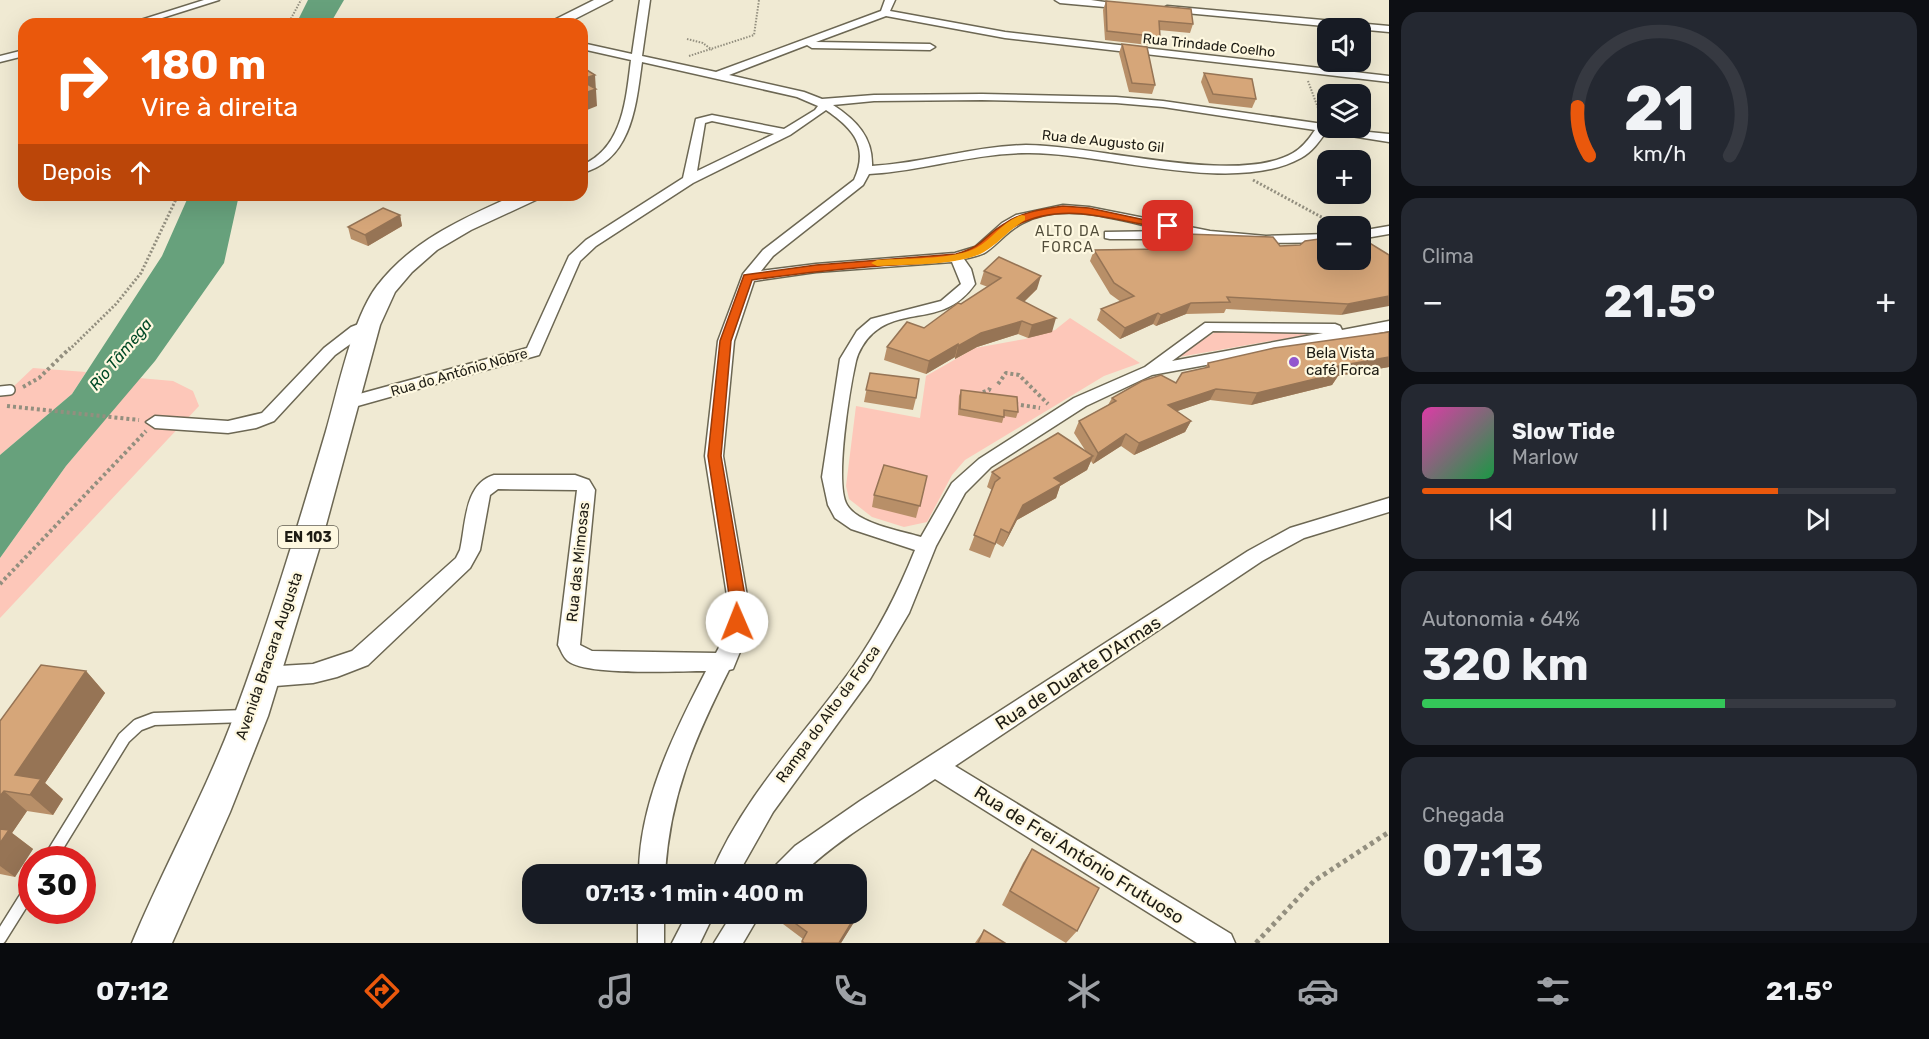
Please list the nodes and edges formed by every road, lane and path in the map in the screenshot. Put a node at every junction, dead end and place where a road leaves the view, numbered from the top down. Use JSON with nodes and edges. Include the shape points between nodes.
{"nodes":[{"id":1,"x":214,"y":0,"type":"edge"},
{"id":2,"x":301,"y":0,"type":"edge"},
{"id":3,"x":605,"y":0,"type":"edge"},
{"id":4,"x":645,"y":0,"type":"edge"},
{"id":5,"x":759,"y":0,"type":"edge"},
{"id":6,"x":891,"y":0,"type":"edge"},
{"id":7,"x":1060,"y":0,"type":"edge"},
{"id":8,"x":1141,"y":7,"type":"edge"},
{"id":9,"x":1152,"y":8,"type":"edge"},
{"id":10,"x":885,"y":13,"type":"junction"},
{"id":11,"x":153,"y":18,"type":"edge"},
{"id":12,"x":291,"y":18,"type":"edge"},
{"id":13,"x":567,"y":18,"type":"edge"},
{"id":14,"x":1389,"y":28,"type":"edge"},
{"id":15,"x":687,"y":39,"type":"dead end"},
{"id":16,"x":800,"y":45,"type":"junction"},
{"id":17,"x":588,"y":47,"type":"edge"},
{"id":18,"x":930,"y":47,"type":"dead end"},
{"id":19,"x":712,"y":50,"type":"junction"},
{"id":20,"x":18,"y":54,"type":"edge"},
{"id":21,"x":685,"y":57,"type":"dead end"},
{"id":22,"x":638,"y":58,"type":"junction"},
{"id":23,"x":0,"y":59,"type":"edge"},
{"id":24,"x":1303,"y":69,"type":"junction"},
{"id":25,"x":719,"y":75,"type":"junction"},
{"id":26,"x":1389,"y":79,"type":"edge"},
{"id":27,"x":825,"y":102,"type":"junction"},
{"id":28,"x":1317,"y":110,"type":"edge"},
{"id":29,"x":1317,"y":127,"type":"edge"},
{"id":30,"x":786,"y":133,"type":"junction"},
{"id":31,"x":1371,"y":135,"type":"edge"},
{"id":32,"x":1317,"y":137,"type":"edge"},
{"id":33,"x":1389,"y":138,"type":"edge"},
{"id":34,"x":588,"y":166,"type":"edge"},
{"id":35,"x":1231,"y":168,"type":"junction"},
{"id":36,"x":867,"y":170,"type":"junction"},
{"id":37,"x":689,"y":180,"type":"junction"},
{"id":38,"x":175,"y":201,"type":"edge"},
{"id":39,"x":518,"y":201,"type":"edge"},
{"id":40,"x":1320,"y":216,"type":"edge"},
{"id":41,"x":1389,"y":230,"type":"edge"},
{"id":42,"x":1371,"y":233,"type":"edge"},
{"id":43,"x":1110,"y":235,"type":"dead end"},
{"id":44,"x":1210,"y":235,"type":"junction"},
{"id":45,"x":1317,"y":238,"type":"edge"},
{"id":46,"x":956,"y":257,"type":"junction"},
{"id":47,"x":748,"y":277,"type":"junction"},
{"id":48,"x":369,"y":325,"type":"junction"},
{"id":49,"x":1381,"y":328,"type":"edge"},
{"id":50,"x":1148,"y":371,"type":"junction"},
{"id":51,"x":998,"y":384,"type":"dead end"},
{"id":52,"x":991,"y":385,"type":"dead end"},
{"id":53,"x":10,"y":390,"type":"joint"},
{"id":54,"x":0,"y":391,"type":"edge"},
{"id":55,"x":984,"y":401,"type":"edge"},
{"id":56,"x":1011,"y":402,"type":"edge"},
{"id":57,"x":347,"y":403,"type":"junction"},
{"id":58,"x":13,"y":406,"type":"dead end"},
{"id":59,"x":155,"y":422,"type":"junction"},
{"id":60,"x":1389,"y":505,"type":"edge"},
{"id":61,"x":926,"y":546,"type":"junction"},
{"id":62,"x":0,"y":584,"type":"edge"},
{"id":63,"x":725,"y":662,"type":"junction"},
{"id":64,"x":263,"y":677,"type":"junction"},
{"id":65,"x":251,"y":716,"type":"junction"},
{"id":66,"x":936,"y":767,"type":"junction"},
{"id":67,"x":1389,"y":832,"type":"edge"},
{"id":68,"x":58,"y":846,"type":"edge"},
{"id":69,"x":652,"y":864,"type":"edge"},
{"id":70,"x":730,"y":864,"type":"edge"},
{"id":71,"x":795,"y":864,"type":"edge"},
{"id":72,"x":18,"y":909,"type":"edge"},
{"id":73,"x":651,"y":924,"type":"edge"},
{"id":74,"x":695,"y":924,"type":"edge"},
{"id":75,"x":740,"y":924,"type":"edge"},
{"id":76,"x":0,"y":938,"type":"edge"},
{"id":77,"x":152,"y":943,"type":"edge"},
{"id":78,"x":651,"y":943,"type":"edge"},
{"id":79,"x":685,"y":943,"type":"edge"},
{"id":80,"x":727,"y":943,"type":"edge"},
{"id":81,"x":1222,"y":943,"type":"edge"},
{"id":82,"x":1256,"y":943,"type":"edge"}],
"edges":[{"from":1,"to":11,"type":"street"},
{"from":2,"to":12,"type":"path"},
{"from":3,"to":13,"type":"main road"},
{"from":4,"to":22,"type":"street"},
{"from":5,"to":19,"type":"path","via":[[754,35]]},
{"from":6,"to":10,"type":"street"},
{"from":7,"to":8,"type":"street"},
{"from":9,"to":14,"type":"street"},
{"from":10,"to":16,"type":"street"},
{"from":10,"to":24,"type":"street","name":"Rua Trindade Coelho","via":[[1027,38]]},
{"from":15,"to":19,"type":"path"},
{"from":16,"to":18,"type":"street"},
{"from":16,"to":25,"type":"street"},
{"from":17,"to":22,"type":"street"},
{"from":19,"to":21,"type":"path"},
{"from":20,"to":23,"type":"street"},
{"from":22,"to":25,"type":"street"},
{"from":22,"to":34,"type":"street","via":[[618,143],[606,157]]},
{"from":24,"to":26,"type":"street","name":"Rua Trindade Coelho"},
{"from":24,"to":28,"type":"path"},
{"from":25,"to":27,"type":"street"},
{"from":27,"to":29,"type":"street","via":[[970,97],[1116,100]]},
{"from":27,"to":30,"type":"street","name":"Rua do António Nobre","via":[[820,112]]},
{"from":27,"to":36,"type":"street","via":[[863,139],[868,153]]},
{"from":30,"to":37,"type":"street","name":"Rua do António Nobre"},
{"from":30,"to":37,"type":"street","via":[[704,119],[700,121]]},
{"from":31,"to":33,"type":"street"},
{"from":32,"to":35,"type":"street","name":"Rua de Augusto Gil","via":[[1295,157]]},
{"from":35,"to":36,"type":"street","name":"Rua de Augusto Gil","via":[[1026,149],[971,154],[896,170]]},
{"from":35,"to":40,"type":"path"},
{"from":36,"to":47,"type":"street","via":[[860,182],[768,253]]},
{"from":37,"to":57,"type":"street","name":"Rua do António Nobre","via":[[591,243],[574,259],[533,351]]},
{"from":38,"to":53,"type":"path","via":[[149,259],[116,304],[39,378]]},
{"from":39,"to":48,"type":"main road","name":"Avenida Bracara Augusta","number":"EN 103","via":[[464,226],[404,267],[385,290]]},
{"from":41,"to":42,"type":"street"},
{"from":43,"to":44,"type":"street"},
{"from":44,"to":45,"type":"street","via":[[1266,240]]},
{"from":44,"to":46,"type":"street","via":[[1063,209],[1021,218],[980,250]]},
{"from":46,"to":47,"type":"street"},
{"from":46,"to":61,"type":"street","via":[[968,284],[961,296],[948,305],[881,322],[867,329],[856,343],[849,359],[831,477],[842,514]]},
{"from":47,"to":63,"type":"street","via":[[726,341],[714,456],[739,608],[735,637]]},
{"from":48,"to":57,"type":"main road","name":"Avenida Bracara Augusta","number":"EN 103"},
{"from":48,"to":59,"type":"street","via":[[356,329],[257,424],[242,427]]},
{"from":49,"to":50,"type":"street","name":"Rampa do Alto da Forca"},
{"from":49,"to":50,"type":"street","via":[[1210,326]]},
{"from":50,"to":61,"type":"street","name":"Rampa do Alto da Forca","via":[[1080,402],[985,464],[958,488]]},
{"from":51,"to":56,"type":"path","via":[[1006,373],[1019,375],[1051,409]]},
{"from":52,"to":55,"type":"path","via":[[980,393]]},
{"from":53,"to":54,"type":"lane"},
{"from":57,"to":64,"type":"main road","name":"Avenida Bracara Augusta","number":"EN 103"},
{"from":58,"to":59,"type":"path"},
{"from":59,"to":62,"type":"path"},
{"from":60,"to":66,"type":"street","name":"Rua de Duarte D'Armas","via":[[1297,533],[1255,556]]},
{"from":61,"to":70,"type":"street","name":"Rampa do Alto da Forca","via":[[902,607],[862,672],[764,804]]},
{"from":63,"to":64,"type":"street","name":"Rua das Mimosas","via":[[592,660],[571,652],[586,490],[575,482],[494,482],[481,492],[471,550],[463,563],[360,658],[340,669],[315,674]]},
{"from":63,"to":69,"type":"street","via":[[685,735],[668,785]]},
{"from":64,"to":65,"type":"main road","name":"Avenida Bracara Augusta","number":"EN 103"},
{"from":65,"to":68,"type":"lane","via":[[154,719],[138,725],[124,738]]},
{"from":65,"to":77,"type":"main road","name":"Avenida Bracara Augusta","number":"EN 103"},
{"from":66,"to":71,"type":"street","name":"Rua de Duarte D'Armas"},
{"from":66,"to":81,"type":"street","name":"Rua de Frei António Frutuoso"},
{"from":67,"to":82,"type":"path","via":[[1314,881]]},
{"from":72,"to":76,"type":"lane"},
{"from":73,"to":78,"type":"street"},
{"from":74,"to":79,"type":"street"},
{"from":75,"to":80,"type":"street"}]}
